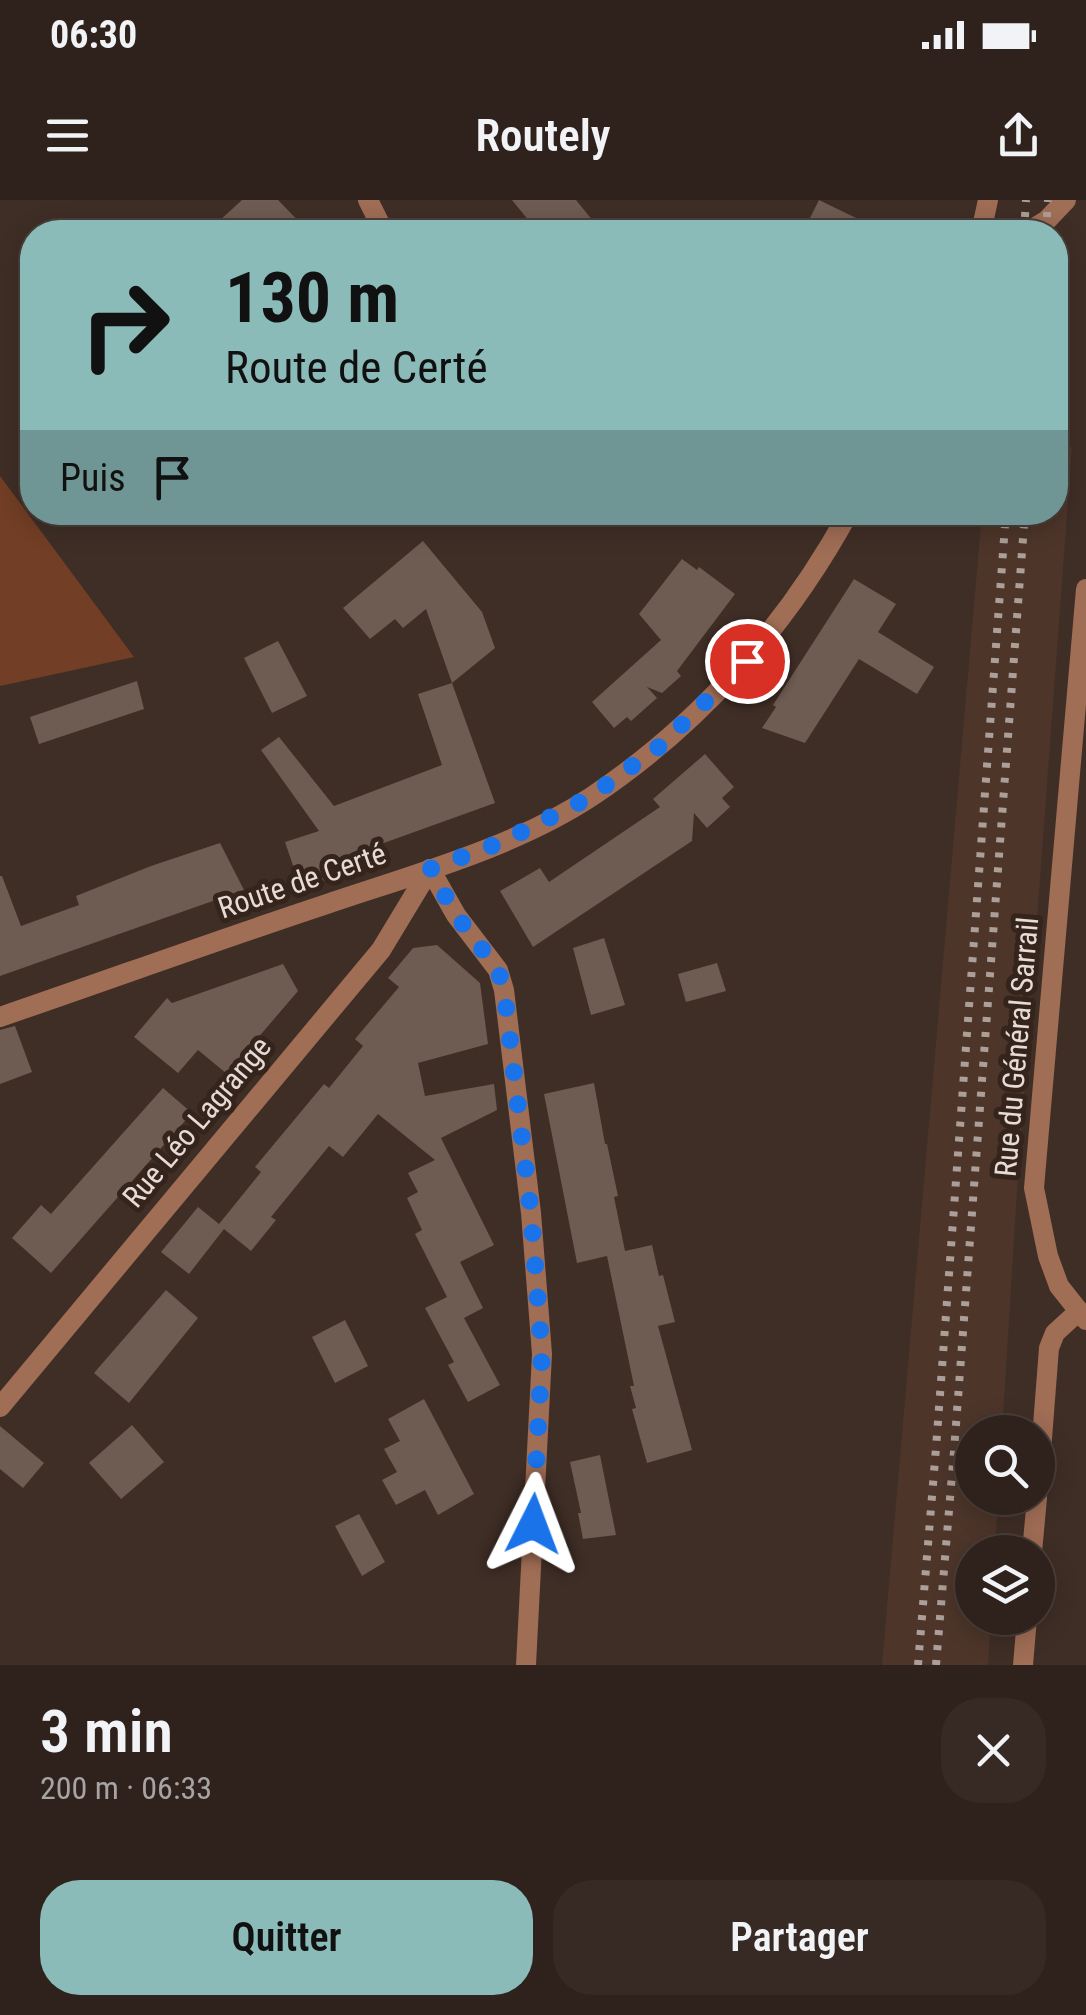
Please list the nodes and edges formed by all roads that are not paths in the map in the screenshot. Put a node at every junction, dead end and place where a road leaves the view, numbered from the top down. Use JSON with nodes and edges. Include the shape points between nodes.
{"nodes":[{"id":1,"x":1066,"y":200,"type":"edge"},
{"id":2,"x":1047,"y":220,"type":"edge"},
{"id":3,"x":842,"y":525,"type":"edge"},
{"id":4,"x":1086,"y":589,"type":"edge"},
{"id":5,"x":430,"y":869,"type":"junction"},
{"id":6,"x":0,"y":1017,"type":"edge"},
{"id":7,"x":1082,"y":1316,"type":"edge"},
{"id":8,"x":0,"y":1407,"type":"edge"},
{"id":9,"x":1044,"y":1415,"type":"edge"},
{"id":10,"x":1026,"y":1635,"type":"edge"},
{"id":11,"x":526,"y":1665,"type":"edge"},
{"id":12,"x":1023,"y":1665,"type":"edge"}],
"edges":[{"from":1,"to":2,"type":"street"},
{"from":3,"to":5,"type":"street","name":"Route de Certé","via":[[813,576],[747,661],[660,746],[575,806]]},
{"from":4,"to":7,"type":"street","name":"Rue du Général Sarrail","via":[[1034,1188],[1059,1286]]},
{"from":5,"to":6,"type":"street","name":"Route de Certé"},
{"from":5,"to":8,"type":"street","name":"Rue Léo Lagrange","via":[[380,950]]},
{"from":5,"to":11,"type":"street","via":[[498,970],[525,1159],[542,1354]]},
{"from":7,"to":9,"type":"street","name":"Rue du Général Sarrail","via":[[1055,1333],[1049,1348]]},
{"from":10,"to":12,"type":"street"}]}
